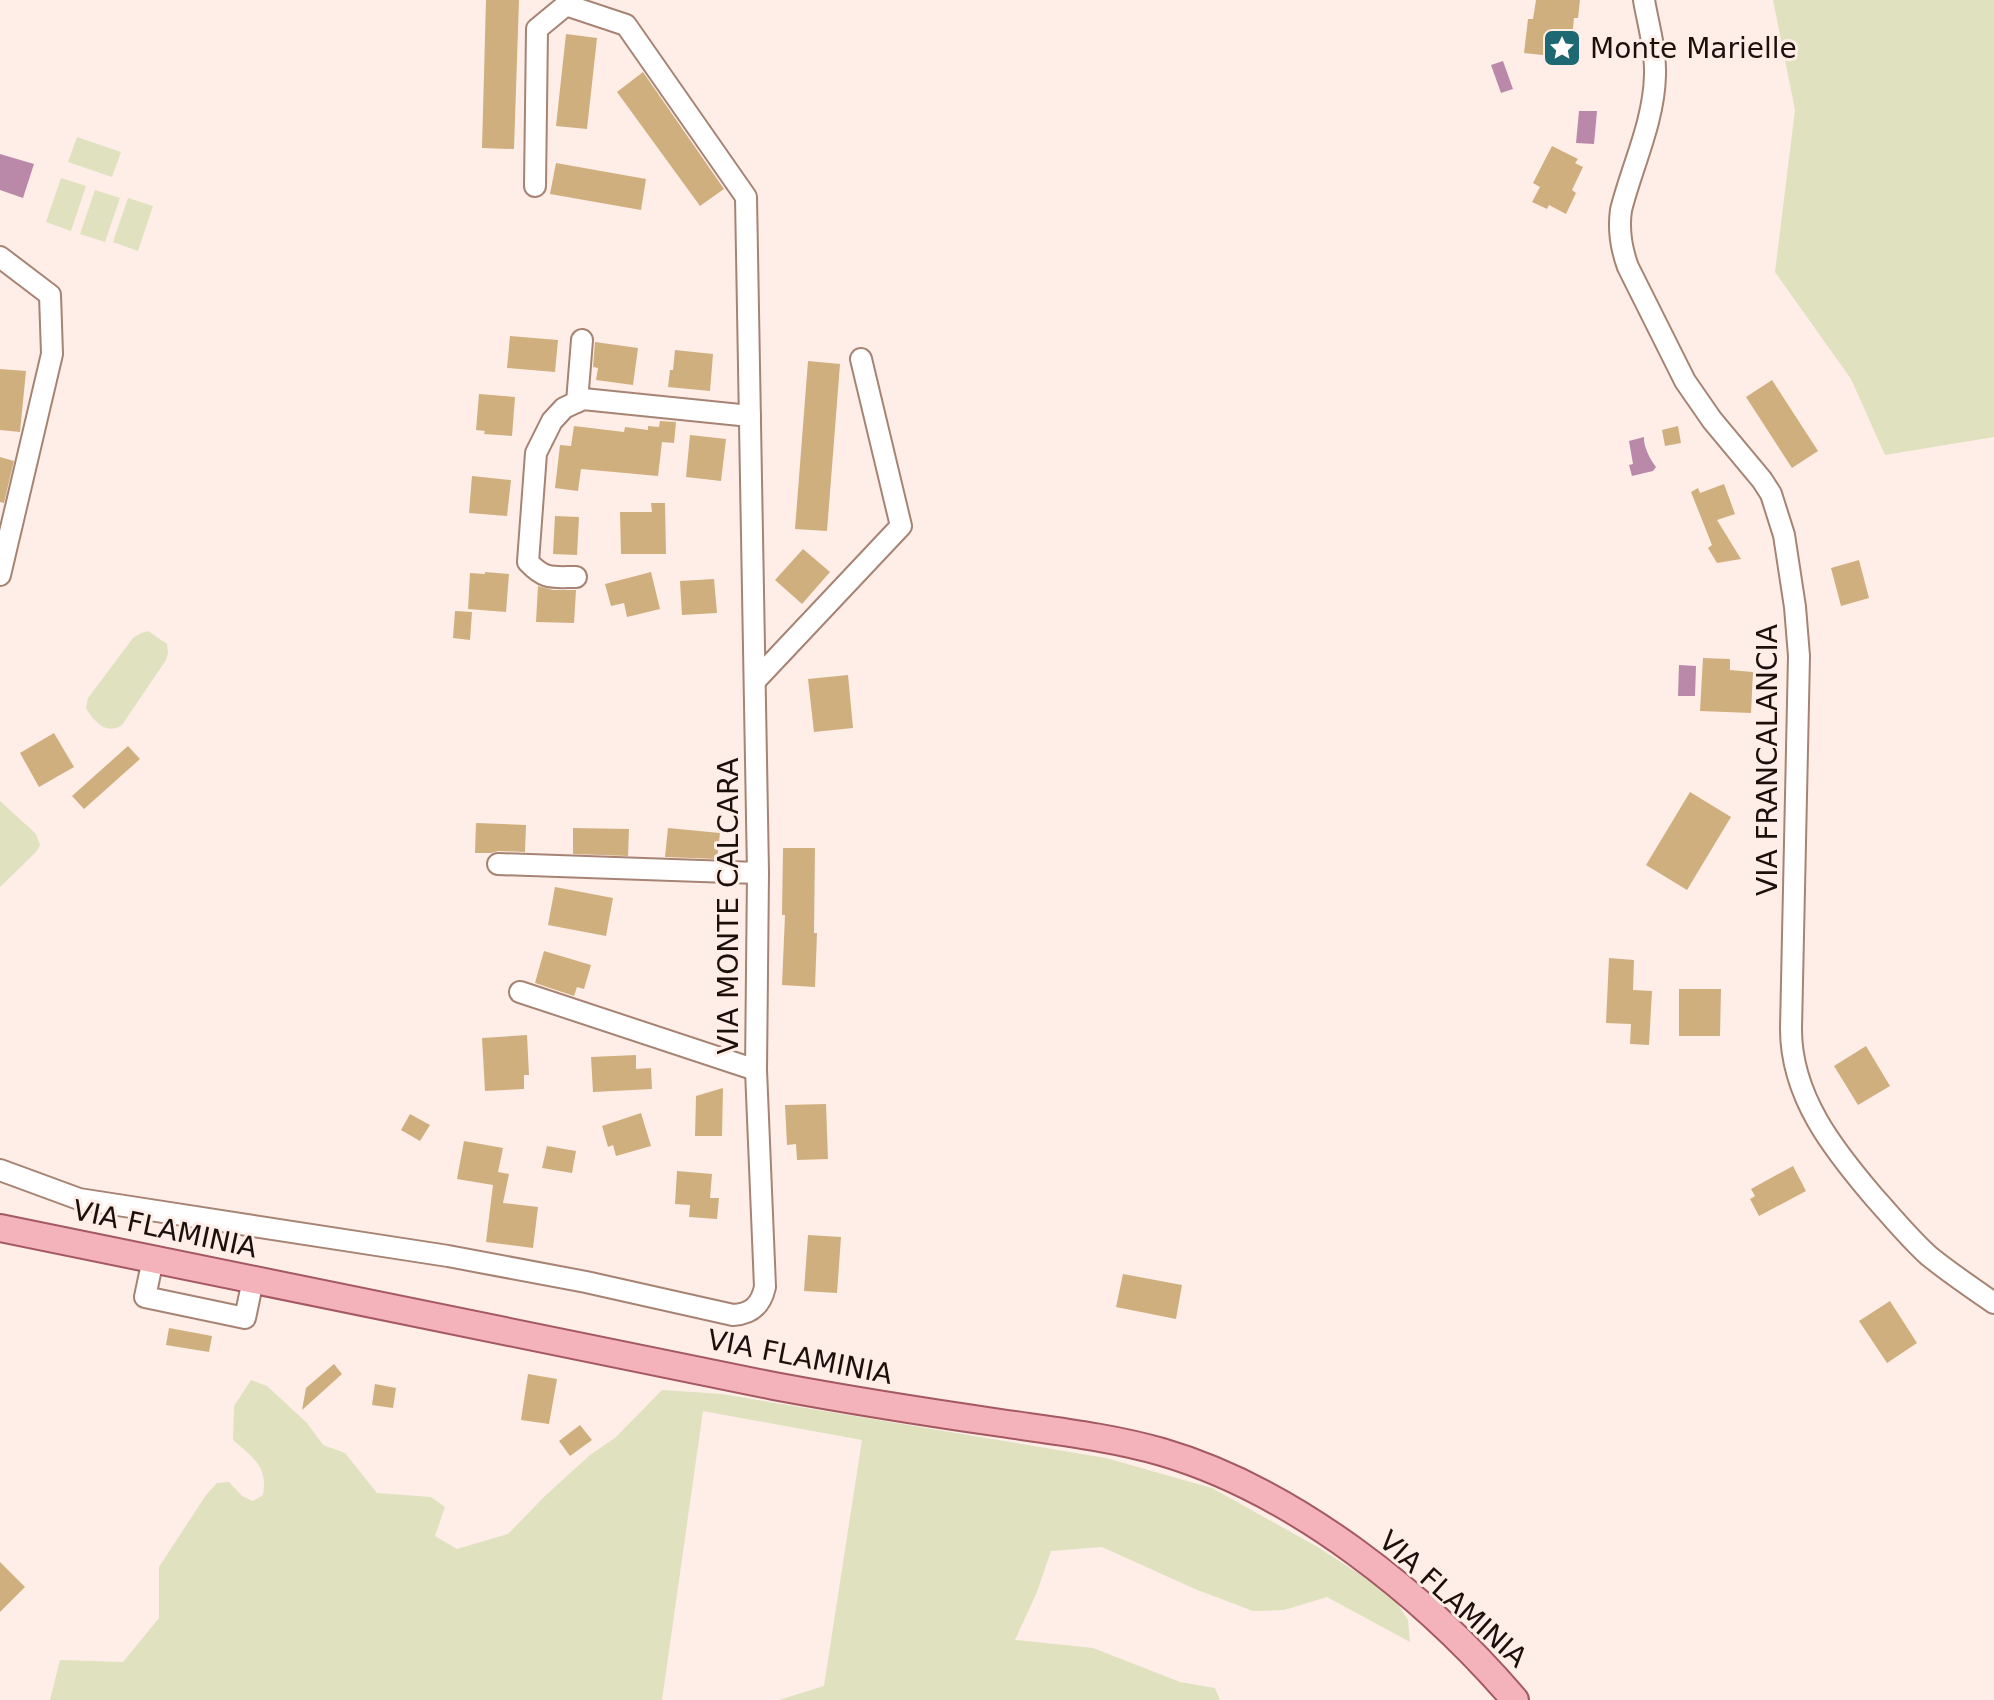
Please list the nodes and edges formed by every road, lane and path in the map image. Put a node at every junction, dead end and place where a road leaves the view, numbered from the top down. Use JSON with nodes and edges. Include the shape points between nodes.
{"nodes":[{"id":1,"x":1644,"y":0,"type":"edge"},
{"id":2,"x":535,"y":186,"type":"dead end"},
{"id":3,"x":0,"y":257,"type":"edge"},
{"id":4,"x":582,"y":340,"type":"dead end"},
{"id":5,"x":861,"y":359,"type":"dead end"},
{"id":6,"x":577,"y":402,"type":"junction"},
{"id":7,"x":750,"y":416,"type":"junction"},
{"id":8,"x":0,"y":575,"type":"edge"},
{"id":9,"x":576,"y":577,"type":"dead end"},
{"id":10,"x":755,"y":681,"type":"junction"},
{"id":11,"x":498,"y":864,"type":"dead end"},
{"id":12,"x":758,"y":873,"type":"junction"},
{"id":13,"x":520,"y":992,"type":"dead end"},
{"id":14,"x":756,"y":1070,"type":"junction"},
{"id":15,"x":0,"y":1170,"type":"edge"},
{"id":16,"x":0,"y":1228,"type":"edge"},
{"id":17,"x":153,"y":1259,"type":"junction"},
{"id":18,"x":253,"y":1280,"type":"junction"},
{"id":19,"x":1994,"y":1303,"type":"edge"},
{"id":20,"x":1515,"y":1700,"type":"edge"}],
"edges":[{"from":1,"to":19,"type":"street","name":"VIA FRANCALANCIA","via":[[1655,86],[1621,210],[1622,248],[1685,381],[1771,494],[1790,570],[1800,670],[1794,1064],[1815,1116],[1849,1167],[1927,1253]]},
{"from":2,"to":7,"type":"street","name":"VIA MONTE CALCARA","via":[[537,29],[566,5],[626,25],[746,197]]},
{"from":3,"to":8,"type":"street","via":[[50,295],[52,354]]},
{"from":4,"to":6,"type":"street"},
{"from":5,"to":10,"type":"street","via":[[901,526]]},
{"from":6,"to":7,"type":"street"},
{"from":6,"to":9,"type":"street","via":[[552,421],[536,453],[528,562],[540,574]]},
{"from":7,"to":10,"type":"street","name":"VIA MONTE CALCARA"},
{"from":10,"to":12,"type":"street","name":"VIA MONTE CALCARA"},
{"from":11,"to":12,"type":"street"},
{"from":12,"to":14,"type":"street","name":"VIA MONTE CALCARA"},
{"from":13,"to":14,"type":"street"},
{"from":14,"to":15,"type":"street","name":"VIA MONTE CALCARA","via":[[765,1287],[758,1304],[741,1315],[448,1256],[79,1199]]},
{"from":16,"to":17,"type":"main road","name":"VIA FLAMINIA"},
{"from":17,"to":18,"type":"main road","name":"VIA FLAMINIA"},
{"from":17,"to":18,"type":"street","via":[[145,1297],[245,1318]]},
{"from":18,"to":20,"type":"main road","name":"VIA FLAMINIA","via":[[774,1386],[1099,1438],[1172,1455],[1249,1487],[1366,1560],[1465,1645]]}]}
